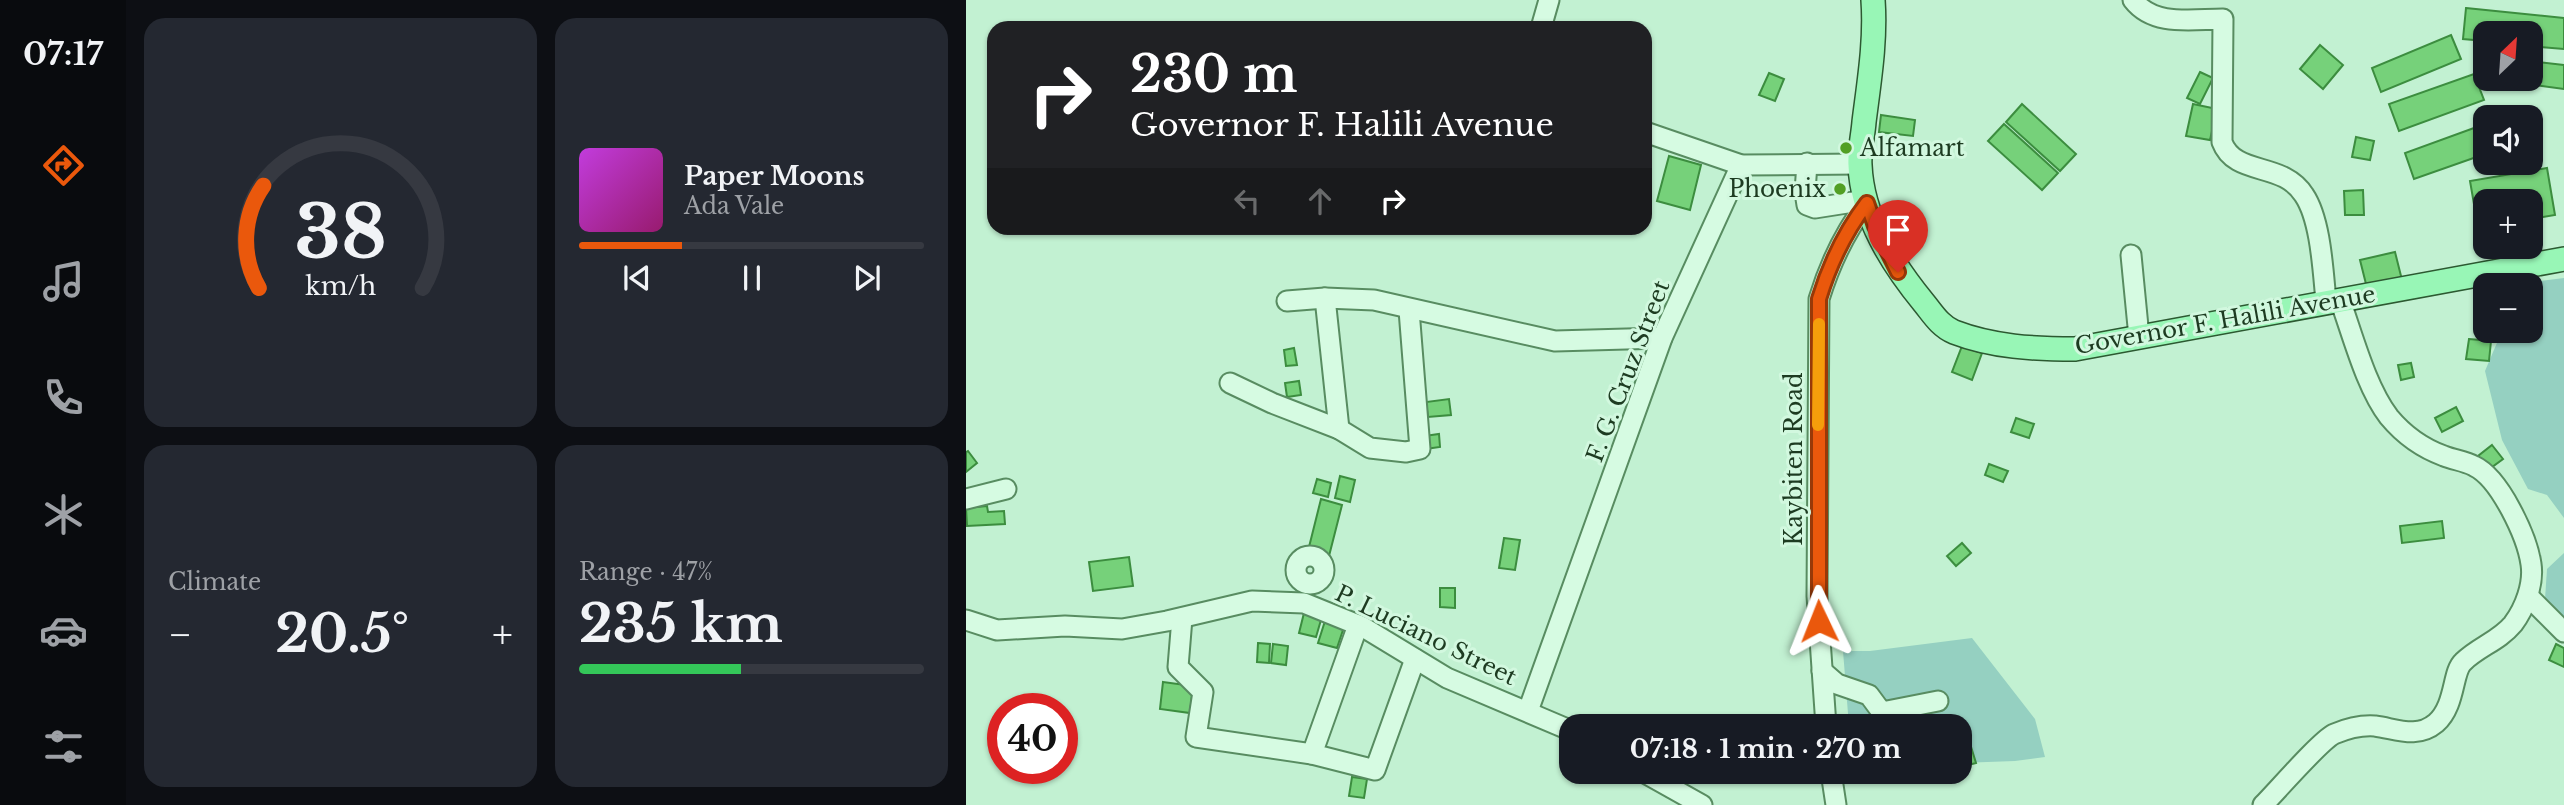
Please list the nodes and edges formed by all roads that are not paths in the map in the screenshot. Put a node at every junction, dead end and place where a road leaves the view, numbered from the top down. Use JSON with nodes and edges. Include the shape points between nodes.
{"nodes":[{"id":1,"x":1549,"y":0,"type":"edge"},
{"id":2,"x":1873,"y":0,"type":"edge"},
{"id":3,"x":2133,"y":0,"type":"edge"},
{"id":4,"x":1543,"y":21,"type":"edge"},
{"id":5,"x":1652,"y":134,"type":"edge"},
{"id":6,"x":1807,"y":163,"type":"junction"},
{"id":7,"x":1860,"y":164,"type":"junction"},
{"id":8,"x":1741,"y":165,"type":"junction"},
{"id":9,"x":1866,"y":201,"type":"junction"},
{"id":10,"x":2131,"y":255,"type":"dead end"},
{"id":11,"x":2564,"y":259,"type":"edge"},
{"id":12,"x":1325,"y":298,"type":"junction"},
{"id":13,"x":1287,"y":301,"type":"dead end"},
{"id":14,"x":2333,"y":301,"type":"junction"},
{"id":15,"x":1409,"y":310,"type":"junction"},
{"id":16,"x":2139,"y":337,"type":"junction"},
{"id":17,"x":1662,"y":338,"type":"junction"},
{"id":18,"x":1230,"y":383,"type":"dead end"},
{"id":19,"x":1339,"y":429,"type":"junction"},
{"id":20,"x":1006,"y":489,"type":"dead end"},
{"id":21,"x":966,"y":499,"type":"edge"},
{"id":22,"x":2528,"y":596,"type":"junction"},
{"id":23,"x":1182,"y":618,"type":"junction"},
{"id":24,"x":966,"y":620,"type":"edge"},
{"id":25,"x":1358,"y":625,"type":"junction"},
{"id":26,"x":2564,"y":632,"type":"edge"},
{"id":27,"x":1415,"y":659,"type":"junction"},
{"id":28,"x":1822,"y":671,"type":"junction"},
{"id":29,"x":1938,"y":701,"type":"dead end"},
{"id":30,"x":1528,"y":711,"type":"junction"},
{"id":31,"x":1825,"y":714,"type":"edge"},
{"id":32,"x":1883,"y":714,"type":"edge"},
{"id":33,"x":1901,"y":714,"type":"edge"},
{"id":34,"x":1559,"y":725,"type":"edge"},
{"id":35,"x":1311,"y":754,"type":"junction"},
{"id":36,"x":1659,"y":784,"type":"edge"},
{"id":37,"x":1833,"y":784,"type":"edge"},
{"id":38,"x":1680,"y":800,"type":"edge"},
{"id":39,"x":1702,"y":805,"type":"edge"},
{"id":40,"x":1836,"y":805,"type":"edge"},
{"id":41,"x":2263,"y":805,"type":"edge"}],
"edges":[{"from":1,"to":4,"type":"street"},
{"from":2,"to":7,"type":"main road","name":"Governor F. Halili Avenue","via":[[1875,25]]},
{"from":3,"to":14,"type":"street","via":[[2156,18],[2223,19],[2222,142],[2226,154],[2240,164],[2280,174],[2305,195]]},
{"from":5,"to":8,"type":"street"},
{"from":6,"to":7,"type":"street"},
{"from":6,"to":8,"type":"street"},
{"from":6,"to":9,"type":"street","via":[[1807,205],[1815,208]]},
{"from":7,"to":9,"type":"main road","name":"Governor F. Halili Avenue"},
{"from":8,"to":17,"type":"street","name":"F. G. Cruz Street"},
{"from":9,"to":16,"type":"main road","name":"Governor F. Halili Avenue","via":[[1898,272],[1953,331],[2033,349],[2075,349]]},
{"from":9,"to":28,"type":"street","name":"Kaybiten Road","via":[[1831,261],[1819,299],[1817,596]]},
{"from":10,"to":16,"type":"street"},
{"from":11,"to":14,"type":"main road","name":"Governor F. Halili Avenue"},
{"from":12,"to":13,"type":"street"},
{"from":12,"to":15,"type":"street","via":[[1374,300]]},
{"from":12,"to":19,"type":"street"},
{"from":14,"to":16,"type":"main road","name":"Governor F. Halili Avenue"},
{"from":14,"to":22,"type":"street","via":[[2388,416],[2415,443],[2476,466],[2491,479],[2524,539],[2531,566]]},
{"from":15,"to":17,"type":"street","via":[[1555,341]]},
{"from":15,"to":19,"type":"street","via":[[1420,449],[1370,448]]},
{"from":17,"to":30,"type":"street","name":"F. G. Cruz Street"},
{"from":18,"to":19,"type":"street"},
{"from":20,"to":21,"type":"street"},
{"from":22,"to":26,"type":"street"},
{"from":22,"to":41,"type":"street","via":[[2514,623],[2497,640],[2460,664],[2446,713],[2433,726],[2411,733],[2373,726],[2331,736]]},
{"from":23,"to":24,"type":"street","name":"P. Luciano Street","via":[[1122,629],[997,630]]},
{"from":23,"to":25,"type":"street","name":"P. Luciano Street","via":[[1305,594]]},
{"from":23,"to":35,"type":"street","via":[[1178,667],[1203,692],[1196,737]]},
{"from":25,"to":27,"type":"street","name":"P. Luciano Street"},
{"from":25,"to":35,"type":"street"},
{"from":27,"to":30,"type":"street","name":"P. Luciano Street","via":[[1447,678]]},
{"from":27,"to":35,"type":"street","via":[[1375,770]]},
{"from":28,"to":31,"type":"street","name":"Kaybiten Road"},
{"from":28,"to":32,"type":"street","via":[[1837,684],[1869,695]]},
{"from":29,"to":33,"type":"street"},
{"from":30,"to":34,"type":"street","name":"P. Luciano Street"},
{"from":36,"to":38,"type":"street"},
{"from":37,"to":40,"type":"street"},
{"from":38,"to":39,"type":"street"}]}
